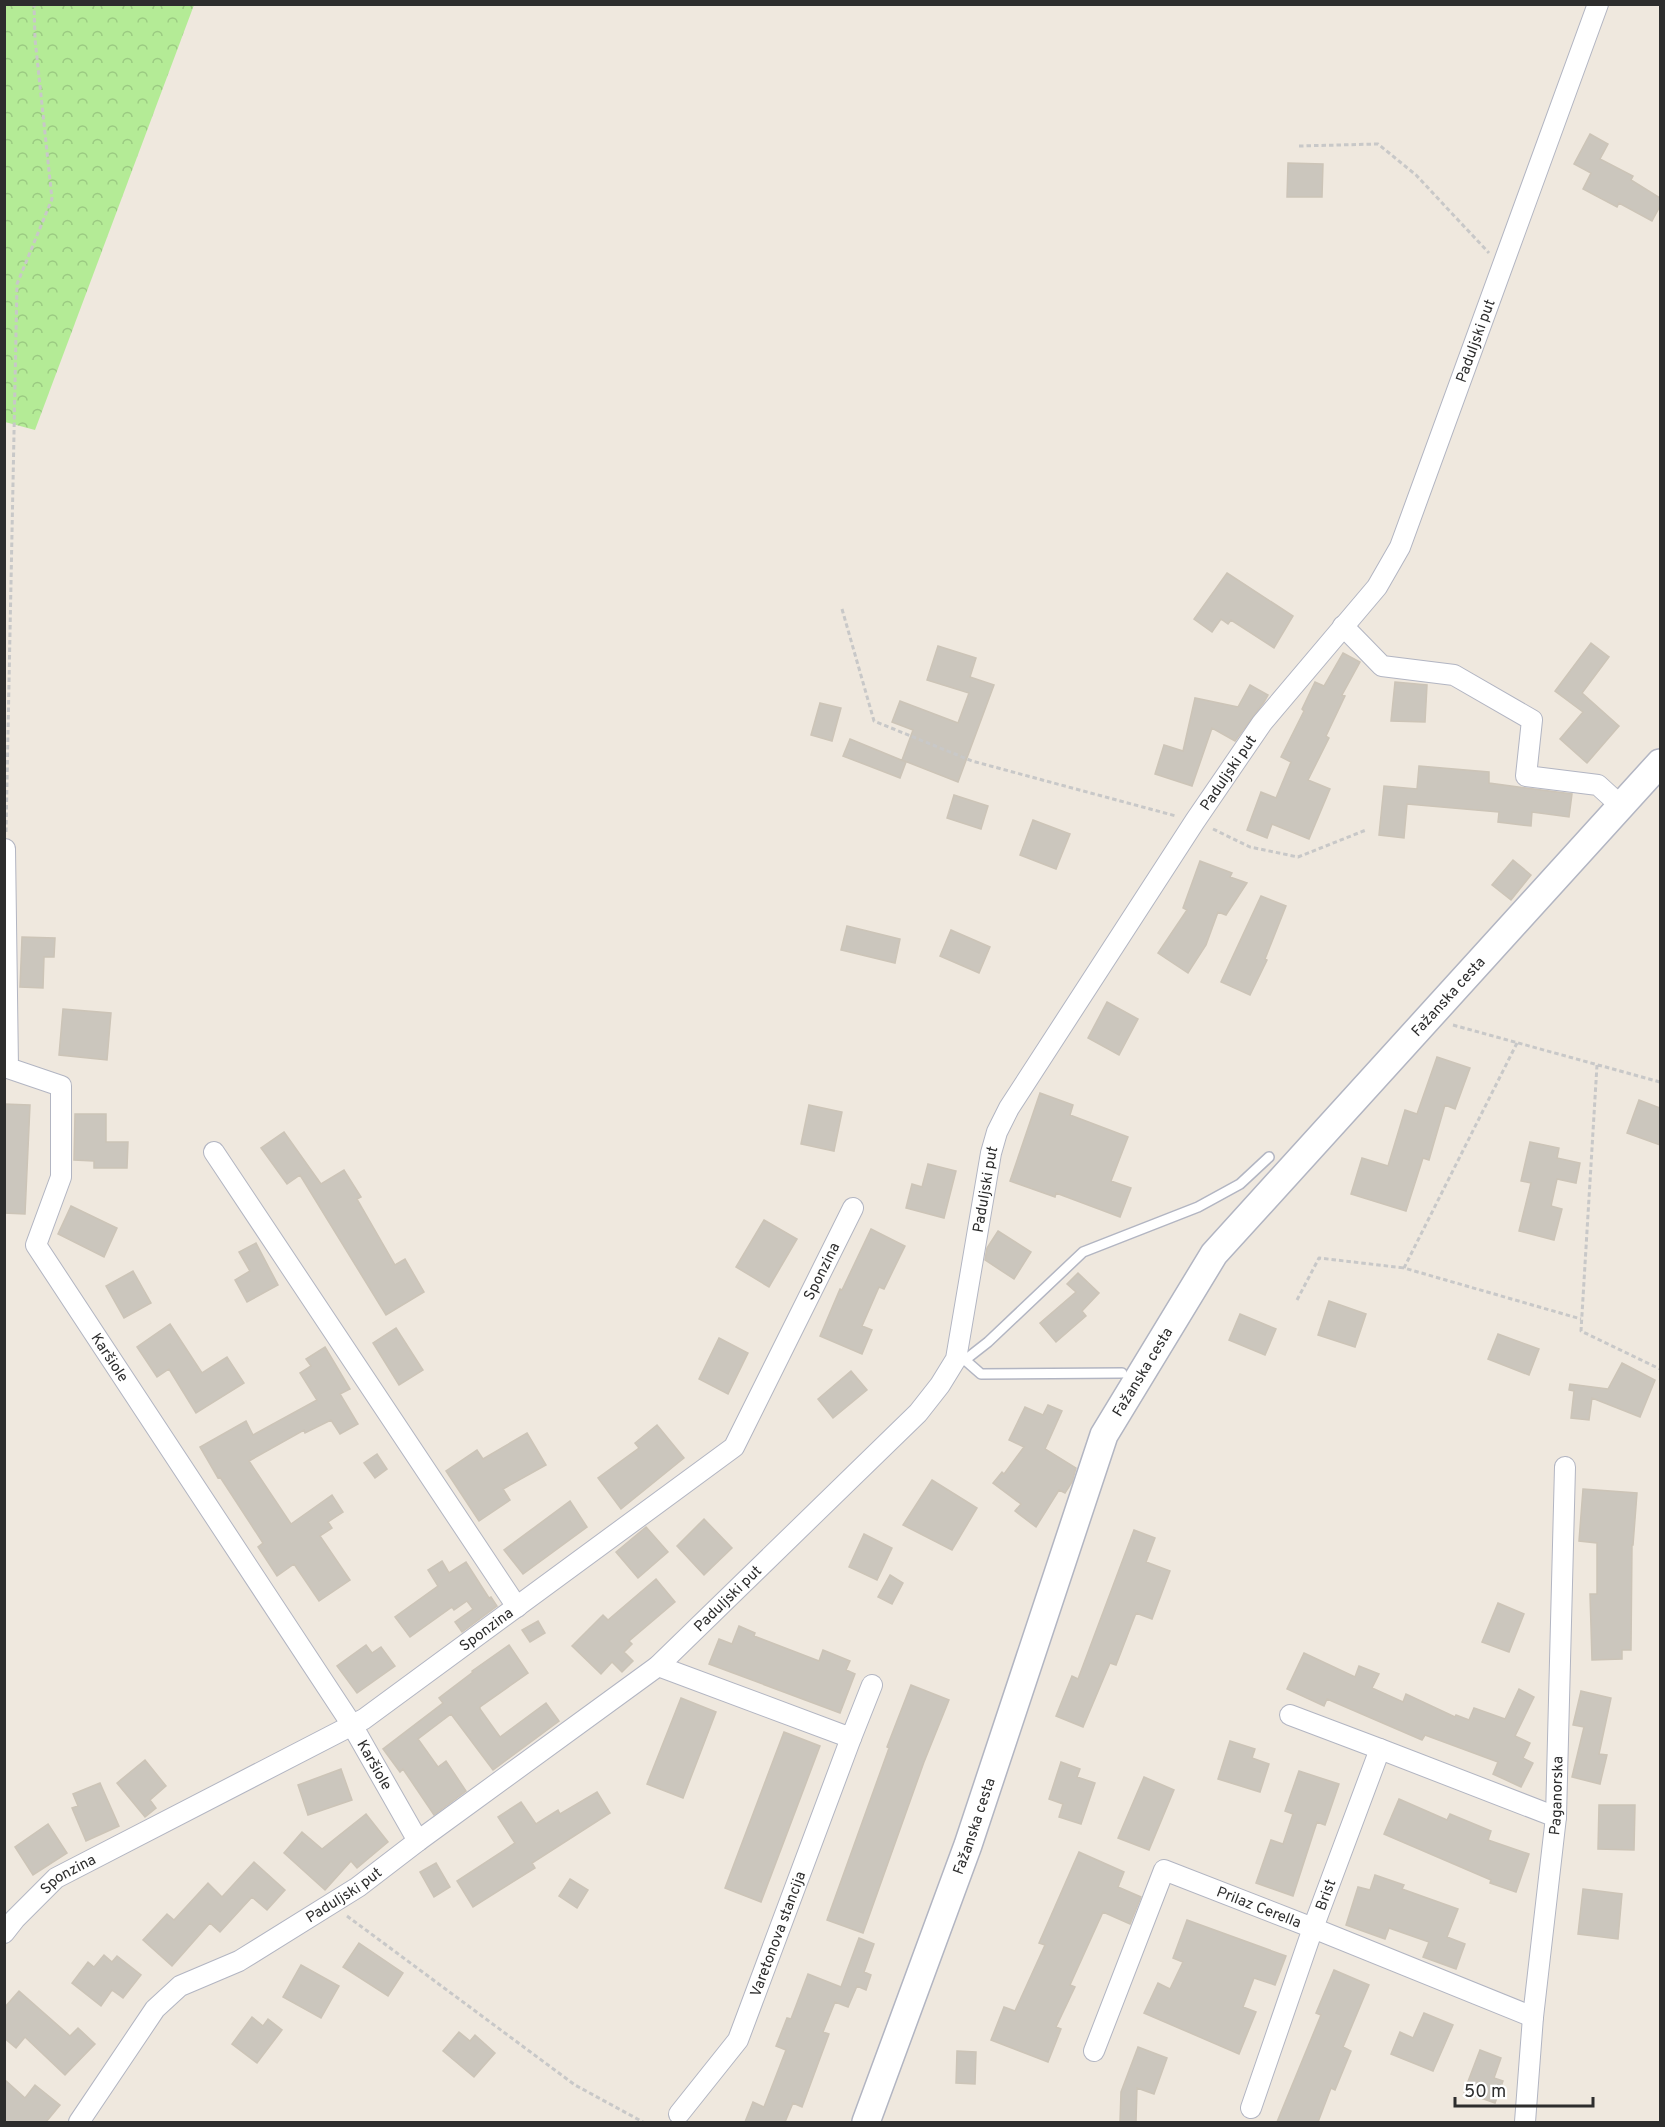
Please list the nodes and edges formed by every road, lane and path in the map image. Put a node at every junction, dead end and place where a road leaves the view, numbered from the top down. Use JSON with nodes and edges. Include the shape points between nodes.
{"nodes":[{"id":1,"x":34,"y":4,"type":"edge"},
{"id":2,"x":1598,"y":4,"type":"edge"},
{"id":3,"x":1299,"y":146,"type":"dead end"},
{"id":4,"x":1502,"y":268,"type":"junction"},
{"id":5,"x":842,"y":609,"type":"dead end"},
{"id":6,"x":1343,"y":626,"type":"junction"},
{"id":7,"x":1660,"y":763,"type":"edge"},
{"id":8,"x":1621,"y":806,"type":"junction"},
{"id":9,"x":1195,"y":821,"type":"junction"},
{"id":10,"x":1366,"y":830,"type":"dead end"},
{"id":11,"x":6,"y":849,"type":"edge"},
{"id":12,"x":1428,"y":1019,"type":"junction"},
{"id":13,"x":1517,"y":1043,"type":"junction"},
{"id":14,"x":1597,"y":1065,"type":"junction"},
{"id":15,"x":1660,"y":1082,"type":"edge"},
{"id":16,"x":214,"y":1152,"type":"dead end"},
{"id":17,"x":1269,"y":1157,"type":"dead end"},
{"id":18,"x":853,"y":1208,"type":"dead end"},
{"id":19,"x":1404,"y":1268,"type":"junction"},
{"id":20,"x":1297,"y":1300,"type":"dead end"},
{"id":21,"x":1581,"y":1319,"type":"junction"},
{"id":22,"x":961,"y":1359,"type":"junction"},
{"id":23,"x":1660,"y":1369,"type":"edge"},
{"id":24,"x":1122,"y":1373,"type":"dead end"},
{"id":25,"x":1565,"y":1467,"type":"dead end"},
{"id":26,"x":517,"y":1607,"type":"junction"},
{"id":27,"x":658,"y":1666,"type":"junction"},
{"id":28,"x":872,"y":1685,"type":"dead end"},
{"id":29,"x":1290,"y":1715,"type":"dead end"},
{"id":30,"x":352,"y":1725,"type":"junction"},
{"id":31,"x":851,"y":1738,"type":"junction"},
{"id":32,"x":1380,"y":1749,"type":"junction"},
{"id":33,"x":1556,"y":1817,"type":"junction"},
{"id":34,"x":418,"y":1841,"type":"junction"},
{"id":35,"x":332,"y":1904,"type":"junction"},
{"id":36,"x":8,"y":1921,"type":"edge"},
{"id":37,"x":1313,"y":1928,"type":"junction"},
{"id":38,"x":1533,"y":2017,"type":"junction"},
{"id":39,"x":1094,"y":2051,"type":"dead end"},
{"id":40,"x":1251,"y":2108,"type":"dead end"},
{"id":41,"x":679,"y":2114,"type":"dead end"},
{"id":42,"x":79,"y":2122,"type":"edge"},
{"id":43,"x":643,"y":2122,"type":"edge"},
{"id":44,"x":866,"y":2122,"type":"edge"},
{"id":45,"x":1525,"y":2122,"type":"edge"}],
"edges":[{"from":1,"to":11,"type":"path","via":[[52,199],[17,284]]},
{"from":2,"to":4,"type":"street","name":"Paduljski put"},
{"from":3,"to":4,"type":"path","via":[[1378,144],[1416,175]]},
{"from":4,"to":6,"type":"street","name":"Paduljski put","via":[[1400,547],[1377,587]]},
{"from":5,"to":9,"type":"path","via":[[874,721],[972,761]]},
{"from":6,"to":8,"type":"street","via":[[1382,666],[1454,675],[1532,720],[1526,776],[1598,785]]},
{"from":6,"to":9,"type":"street","name":"Paduljski put","via":[[1262,723]]},
{"from":7,"to":8,"type":"main road","name":"Fažanska cesta"},
{"from":8,"to":12,"type":"main road","name":"Fažanska cesta"},
{"from":9,"to":10,"type":"path","via":[[1250,847],[1298,857]]},
{"from":9,"to":22,"type":"street","name":"Paduljski put","via":[[997,1132]]},
{"from":11,"to":30,"type":"street","name":"Karšiole","via":[[8,1068],[61,1086],[61,1177],[36,1245]]},
{"from":12,"to":13,"type":"path"},
{"from":12,"to":44,"type":"main road","name":"Fažanska cesta","via":[[1214,1254],[1104,1436],[968,1845]]},
{"from":13,"to":14,"type":"path"},
{"from":13,"to":19,"type":"path"},
{"from":14,"to":15,"type":"path"},
{"from":14,"to":21,"type":"path"},
{"from":16,"to":26,"type":"street"},
{"from":17,"to":22,"type":"lane","via":[[1240,1184],[1198,1207],[1083,1252],[987,1342]]},
{"from":18,"to":26,"type":"street","name":"Sponzina","via":[[734,1448]]},
{"from":19,"to":20,"type":"path","via":[[1319,1258]]},
{"from":19,"to":21,"type":"path"},
{"from":21,"to":23,"type":"path","via":[[1581,1331]]},
{"from":22,"to":24,"type":"lane","via":[[981,1374]]},
{"from":22,"to":27,"type":"street","name":"Paduljski put","via":[[918,1413]]},
{"from":25,"to":33,"type":"street","name":"Paganorska"},
{"from":26,"to":30,"type":"street","name":"Sponzina"},
{"from":27,"to":31,"type":"street"},
{"from":27,"to":34,"type":"street","name":"Paduljski put"},
{"from":28,"to":31,"type":"street","name":"Varetonova stancija"},
{"from":29,"to":32,"type":"street"},
{"from":30,"to":34,"type":"street","name":"Karšiole"},
{"from":30,"to":36,"type":"street","name":"Sponzina","via":[[56,1878]]},
{"from":31,"to":41,"type":"street","name":"Varetonova stancija","via":[[738,2040]]},
{"from":32,"to":33,"type":"street"},
{"from":32,"to":37,"type":"street","name":"Brist"},
{"from":33,"to":38,"type":"street","name":"Paganorska"},
{"from":34,"to":35,"type":"street","name":"Paduljski put"},
{"from":35,"to":42,"type":"street","name":"Paduljski put","via":[[239,1961],[180,1986],[155,2009]]},
{"from":35,"to":43,"type":"path","via":[[575,2085]]},
{"from":37,"to":38,"type":"street","name":"Prilaz Cerella"},
{"from":37,"to":39,"type":"street","name":"Prilaz Cerella","via":[[1164,1870]]},
{"from":37,"to":40,"type":"street","name":"Brist"},
{"from":38,"to":45,"type":"street","name":"Paganorska"}]}
